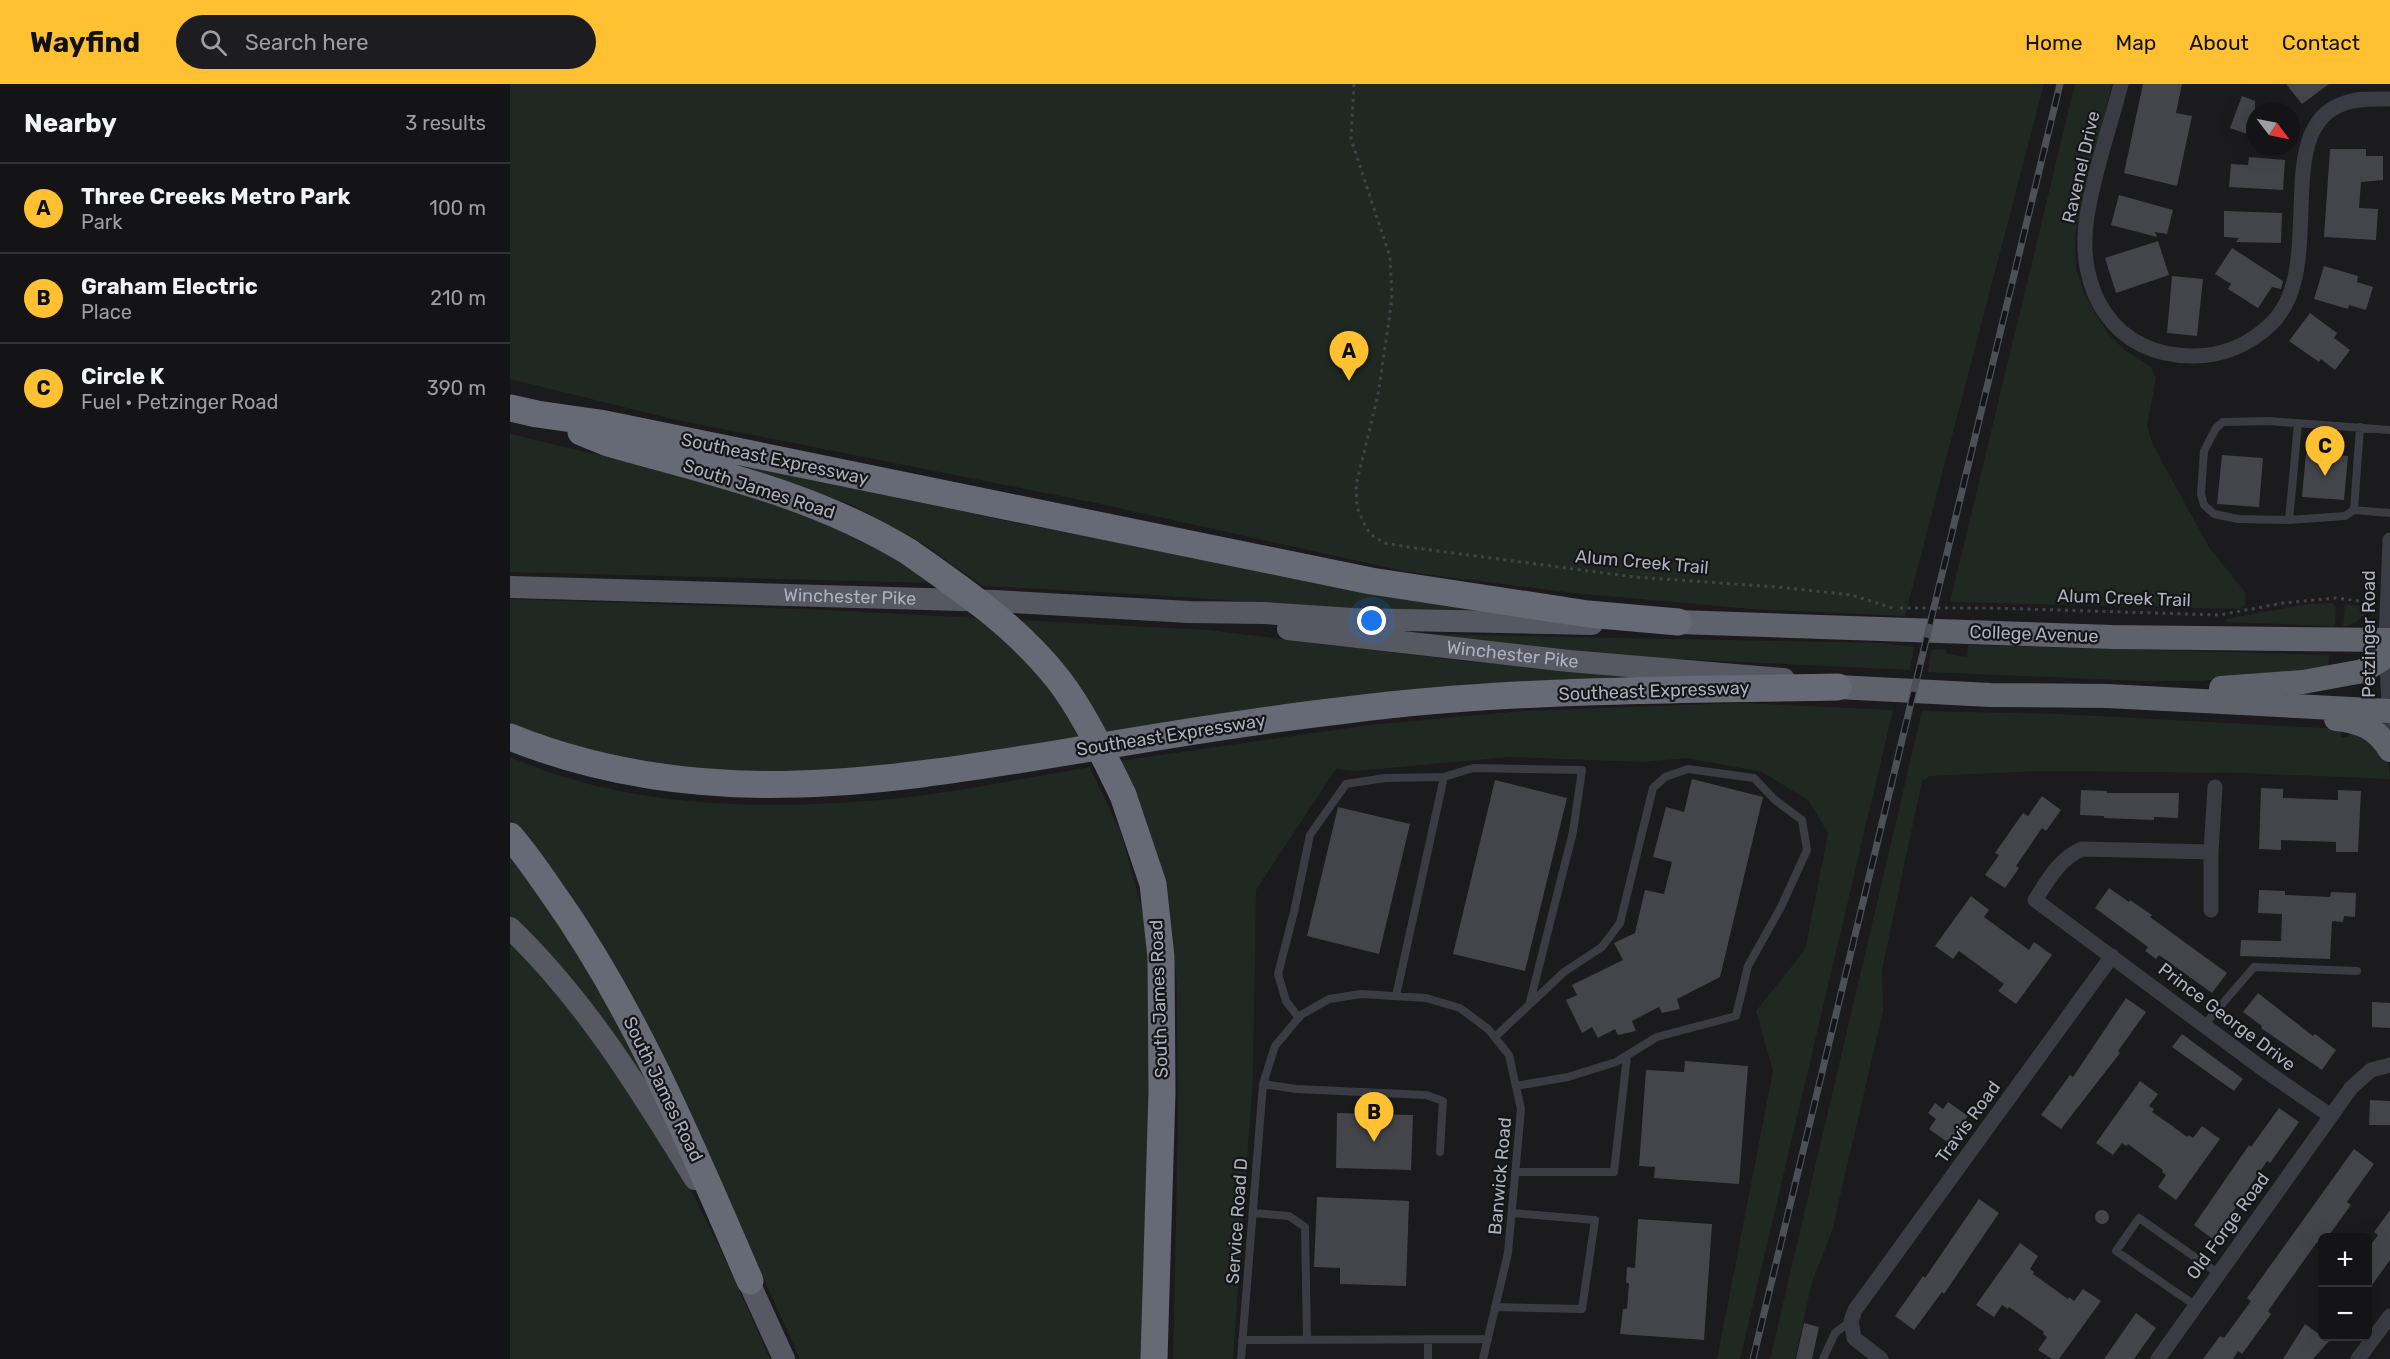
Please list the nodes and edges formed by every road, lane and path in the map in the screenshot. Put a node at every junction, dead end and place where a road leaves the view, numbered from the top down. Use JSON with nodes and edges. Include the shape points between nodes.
{"nodes":[{"id":1,"x":1354,"y":84,"type":"edge"},
{"id":2,"x":2121,"y":84,"type":"edge"},
{"id":3,"x":2390,"y":99,"type":"edge"},
{"id":4,"x":510,"y":408,"type":"edge"},
{"id":5,"x":537,"y":414,"type":"junction"},
{"id":6,"x":2298,"y":424,"type":"junction"},
{"id":7,"x":2360,"y":428,"type":"junction"},
{"id":8,"x":2390,"y":430,"type":"edge"},
{"id":9,"x":2354,"y":510,"type":"junction"},
{"id":10,"x":2390,"y":513,"type":"edge"},
{"id":11,"x":2289,"y":520,"type":"junction"},
{"id":12,"x":2390,"y":540,"type":"edge"},
{"id":13,"x":510,"y":587,"type":"edge"},
{"id":14,"x":2374,"y":603,"type":"dead end"},
{"id":15,"x":1189,"y":612,"type":"junction"},
{"id":16,"x":1678,"y":622,"type":"junction"},
{"id":17,"x":2388,"y":648,"type":"edge"},
{"id":18,"x":1838,"y":687,"type":"junction"},
{"id":19,"x":2108,"y":696,"type":"junction"},
{"id":20,"x":2223,"y":701,"type":"junction"},
{"id":21,"x":2390,"y":714,"type":"edge"},
{"id":22,"x":510,"y":737,"type":"edge"},
{"id":23,"x":2390,"y":750,"type":"edge"},
{"id":24,"x":1444,"y":777,"type":"junction"},
{"id":25,"x":2215,"y":787,"type":"dead end"},
{"id":26,"x":510,"y":836,"type":"edge"},
{"id":27,"x":2211,"y":852,"type":"junction"},
{"id":28,"x":2211,"y":910,"type":"dead end"},
{"id":29,"x":510,"y":928,"type":"edge"},
{"id":30,"x":2112,"y":956,"type":"junction"},
{"id":31,"x":2357,"y":971,"type":"dead end"},
{"id":32,"x":1396,"y":996,"type":"junction"},
{"id":33,"x":1529,"y":1003,"type":"junction"},
{"id":34,"x":1299,"y":1018,"type":"junction"},
{"id":35,"x":2205,"y":1024,"type":"junction"},
{"id":36,"x":1495,"y":1037,"type":"junction"},
{"id":37,"x":1627,"y":1056,"type":"junction"},
{"id":38,"x":2390,"y":1065,"type":"edge"},
{"id":39,"x":1263,"y":1084,"type":"junction"},
{"id":40,"x":1516,"y":1086,"type":"junction"},
{"id":41,"x":2331,"y":1116,"type":"junction"},
{"id":42,"x":1440,"y":1152,"type":"dead end"},
{"id":43,"x":1515,"y":1173,"type":"junction"},
{"id":44,"x":1253,"y":1213,"type":"junction"},
{"id":45,"x":1512,"y":1213,"type":"junction"},
{"id":46,"x":2218,"y":1274,"type":"junction"},
{"id":47,"x":750,"y":1281,"type":"junction"},
{"id":48,"x":2196,"y":1306,"type":"junction"},
{"id":49,"x":1496,"y":1307,"type":"junction"},
{"id":50,"x":1853,"y":1315,"type":"junction"},
{"id":51,"x":2390,"y":1316,"type":"edge"},
{"id":52,"x":1242,"y":1340,"type":"junction"},
{"id":53,"x":1307,"y":1340,"type":"junction"},
{"id":54,"x":1428,"y":1340,"type":"junction"},
{"id":55,"x":1488,"y":1340,"type":"junction"},
{"id":56,"x":784,"y":1359,"type":"edge"},
{"id":57,"x":1154,"y":1359,"type":"edge"},
{"id":58,"x":1241,"y":1359,"type":"edge"},
{"id":59,"x":1428,"y":1359,"type":"edge"},
{"id":60,"x":1483,"y":1359,"type":"edge"},
{"id":61,"x":1823,"y":1359,"type":"edge"},
{"id":62,"x":1881,"y":1359,"type":"edge"},
{"id":63,"x":2158,"y":1359,"type":"edge"},
{"id":64,"x":2358,"y":1359,"type":"edge"}],
"edges":[{"from":1,"to":14,"type":"path","name":"Alum Creek Trail","via":[[1351,139],[1390,257],[1392,299],[1378,395],[1356,485],[1357,507],[1366,528],[1385,543],[1634,578],[1851,595],[1891,608],[2220,615],[2336,598]]},
{"from":2,"to":3,"type":"street","name":"Ravenel Drive","via":[[2087,214],[2084,255],[2088,276],[2103,311],[2127,337],[2176,356],[2206,356],[2247,343],[2274,320],[2296,278],[2304,157],[2310,136],[2325,114],[2336,106]]},
{"from":4,"to":5,"type":"highway","name":"Southeast Expressway"},
{"from":5,"to":16,"type":"highway","name":"Southeast Expressway","via":[[600,423],[1371,581],[1588,614]]},
{"from":5,"to":57,"type":"highway","name":"South James Road","bridge":true,"via":[[608,443],[807,501],[875,532],[969,593],[1016,634],[1058,679],[1090,729],[1123,795],[1153,884],[1161,957],[1162,1092]]},
{"from":6,"to":7,"type":"lane"},
{"from":6,"to":11,"type":"lane"},
{"from":6,"to":11,"type":"lane","via":[[2223,422],[2204,452],[2201,494],[2204,505],[2214,514],[2238,519]]},
{"from":7,"to":8,"type":"lane"},
{"from":7,"to":9,"type":"lane"},
{"from":9,"to":10,"type":"lane"},
{"from":9,"to":11,"type":"lane","via":[[2345,516]]},
{"from":12,"to":17,"type":"street","name":"Petzinger Road"},
{"from":13,"to":15,"type":"main road","name":"Winchester Pike","via":[[995,601]]},
{"from":15,"to":16,"type":"main road","name":"Winchester Pike","via":[[1540,624]]},
{"from":15,"to":18,"type":"main road","name":"Winchester Pike","via":[[1263,626],[1400,642],[1569,661],[1753,675]]},
{"from":16,"to":17,"type":"highway","name":"College Avenue"},
{"from":17,"to":19,"type":"highway","via":[[2363,671],[2302,682]]},
{"from":17,"to":21,"type":"street","name":"Petzinger Road"},
{"from":18,"to":19,"type":"highway"},
{"from":18,"to":22,"type":"highway","name":"Southeast Expressway","via":[[1464,697],[1227,725],[910,776],[801,785],[728,784],[651,776],[582,761]]},
{"from":19,"to":20,"type":"highway"},
{"from":20,"to":21,"type":"highway"},
{"from":20,"to":23,"type":"highway","via":[[2268,716],[2354,721],[2382,737]]},
{"from":24,"to":32,"type":"lane"},
{"from":24,"to":33,"type":"lane","via":[[1473,768],[1582,770],[1573,832]]},
{"from":24,"to":34,"type":"lane","via":[[1385,778],[1346,784],[1310,835],[1278,974],[1286,1001]]},
{"from":25,"to":27,"type":"street"},
{"from":26,"to":47,"type":"highway","name":"South James Road","via":[[576,925],[614,990],[655,1068]]},
{"from":27,"to":28,"type":"street"},
{"from":27,"to":30,"type":"street","name":"Prince George Drive","via":[[2082,849],[2069,855],[2035,900]]},
{"from":29,"to":47,"type":"main road","via":[[581,1005],[631,1074],[696,1181]]},
{"from":30,"to":35,"type":"street","name":"Prince George Drive"},
{"from":30,"to":50,"type":"street","name":"Travis Road"},
{"from":31,"to":35,"type":"lane","via":[[2254,967]]},
{"from":32,"to":34,"type":"lane","name":"Banwick Road","via":[[1361,994],[1329,999]]},
{"from":32,"to":36,"type":"lane","name":"Banwick Road","via":[[1460,1008]]},
{"from":33,"to":36,"type":"lane"},
{"from":33,"to":37,"type":"lane","via":[[1564,972],[1602,947],[1620,923],[1653,788],[1665,777],[1688,769],[1754,778],[1802,820],[1807,850],[1748,966],[1736,1016],[1657,1037]]},
{"from":34,"to":39,"type":"lane","name":"Banwick Road","via":[[1275,1046]]},
{"from":35,"to":41,"type":"street","name":"Prince George Drive"},
{"from":36,"to":40,"type":"lane","name":"Banwick Road","via":[[1509,1055]]},
{"from":37,"to":40,"type":"lane","via":[[1569,1077]]},
{"from":37,"to":43,"type":"lane","via":[[1614,1172]]},
{"from":38,"to":41,"type":"street","via":[[2371,1070],[2351,1088]]},
{"from":39,"to":42,"type":"lane","via":[[1426,1095],[1443,1101]]},
{"from":39,"to":44,"type":"lane","name":"Service Road D"},
{"from":40,"to":43,"type":"lane","name":"Banwick Road","via":[[1521,1109]]},
{"from":41,"to":46,"type":"street","name":"Old Forge Road"},
{"from":43,"to":45,"type":"lane","name":"Banwick Road"},
{"from":44,"to":52,"type":"lane","name":"Service Road D"},
{"from":44,"to":53,"type":"lane","via":[[1289,1216],[1305,1227]]},
{"from":45,"to":49,"type":"lane","name":"Banwick Road"},
{"from":45,"to":49,"type":"lane","via":[[1595,1220],[1582,1309]]},
{"from":46,"to":48,"type":"street","name":"Old Forge Road"},
{"from":46,"to":48,"type":"lane","via":[[2139,1218],[2116,1251]]},
{"from":47,"to":56,"type":"main road","name":"South James Road"},
{"from":48,"to":63,"type":"street","name":"Old Forge Road"},
{"from":49,"to":55,"type":"lane","name":"Banwick Road"},
{"from":50,"to":61,"type":"lane","via":[[1835,1333]]},
{"from":50,"to":62,"type":"street","via":[[1854,1338]]},
{"from":51,"to":64,"type":"street"},
{"from":52,"to":53,"type":"lane"},
{"from":52,"to":58,"type":"lane","name":"Service Road D"},
{"from":53,"to":54,"type":"lane"},
{"from":54,"to":55,"type":"lane"},
{"from":54,"to":59,"type":"lane"},
{"from":55,"to":60,"type":"lane","name":"Banwick Road"}]}
